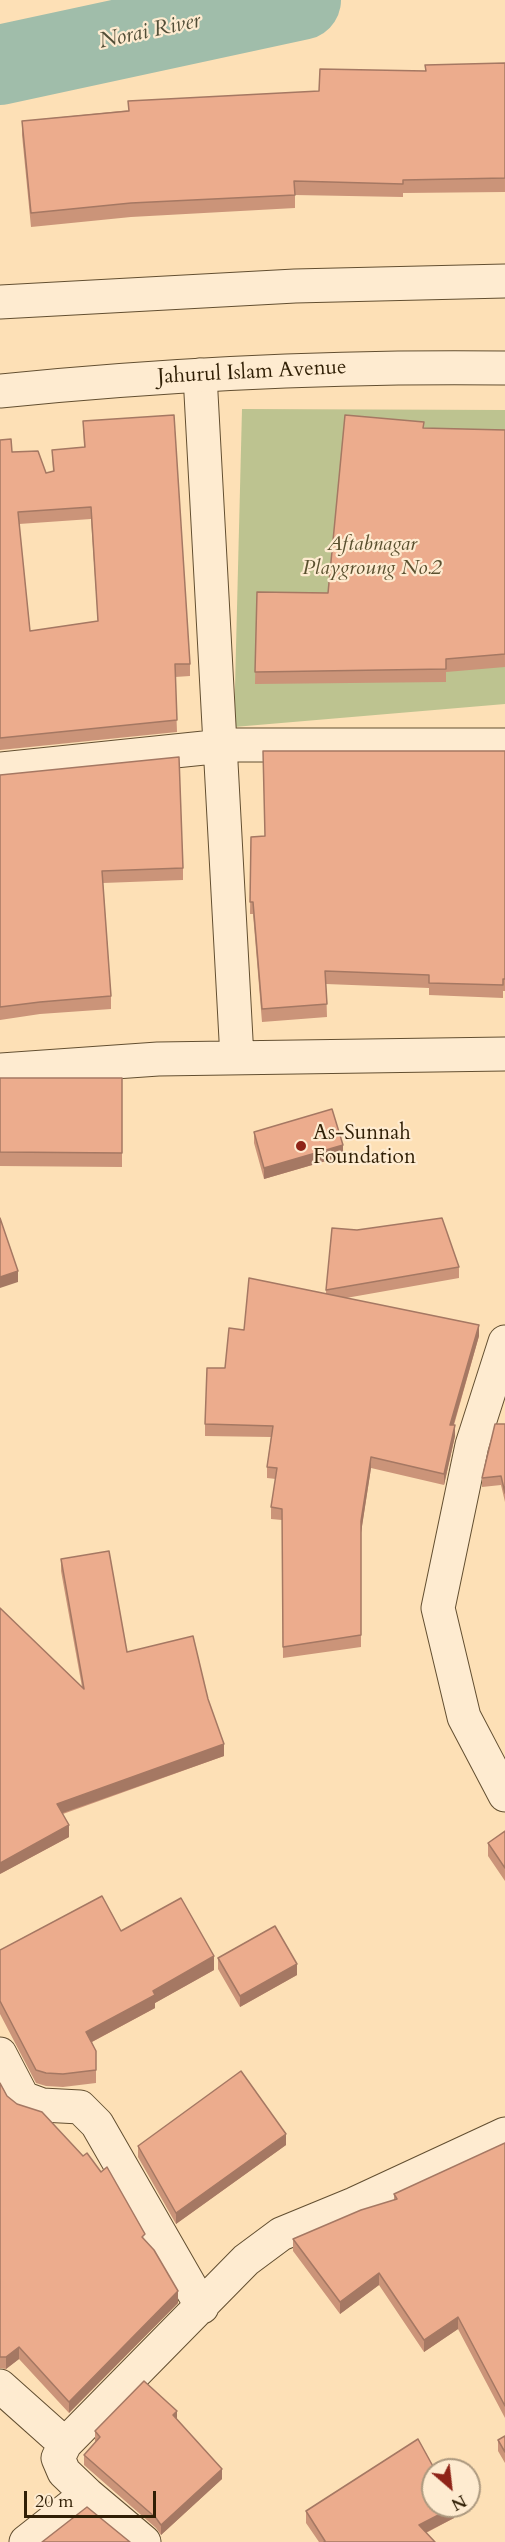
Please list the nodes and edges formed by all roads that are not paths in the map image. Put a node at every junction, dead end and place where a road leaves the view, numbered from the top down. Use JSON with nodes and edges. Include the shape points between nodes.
{"nodes":[{"id":1,"x":505,"y":280,"type":"edge"},
{"id":2,"x":0,"y":302,"type":"edge"},
{"id":3,"x":505,"y":368,"type":"edge"},
{"id":4,"x":200,"y":375,"type":"junction"},
{"id":5,"x":0,"y":391,"type":"edge"},
{"id":6,"x":505,"y":745,"type":"edge"},
{"id":7,"x":220,"y":746,"type":"junction"},
{"id":8,"x":0,"y":769,"type":"edge"},
{"id":9,"x":505,"y":1054,"type":"edge"},
{"id":10,"x":237,"y":1058,"type":"junction"},
{"id":11,"x":0,"y":1070,"type":"edge"},
{"id":12,"x":505,"y":1342,"type":"edge"},
{"id":13,"x":505,"y":1795,"type":"edge"},
{"id":14,"x":0,"y":2054,"type":"edge"},
{"id":15,"x":505,"y":2134,"type":"edge"},
{"id":16,"x":202,"y":2307,"type":"junction"},
{"id":17,"x":0,"y":2386,"type":"edge"},
{"id":18,"x":65,"y":2444,"type":"junction"},
{"id":19,"x":87,"y":2494,"type":"junction"},
{"id":20,"x":26,"y":2542,"type":"edge"},
{"id":21,"x":144,"y":2542,"type":"edge"}],
"edges":[{"from":1,"to":2,"type":"street","via":[[295,286]]},
{"from":3,"to":4,"type":"street","name":"Jahurul Islam Avenue","via":[[380,367]]},
{"from":4,"to":5,"type":"street","name":"Jahurul Islam Avenue"},
{"from":4,"to":7,"type":"street"},
{"from":6,"to":7,"type":"street"},
{"from":7,"to":8,"type":"street"},
{"from":7,"to":10,"type":"street"},
{"from":9,"to":10,"type":"street"},
{"from":10,"to":11,"type":"street"},
{"from":12,"to":13,"type":"street","via":[[472,1445],[438,1608],[464,1717]]},
{"from":14,"to":16,"type":"street","via":[[23,2098],[42,2105],[80,2107],[97,2124]]},
{"from":15,"to":16,"type":"street","via":[[281,2234],[246,2260]]},
{"from":16,"to":18,"type":"street"},
{"from":17,"to":18,"type":"street"},
{"from":18,"to":19,"type":"street","via":[[58,2458],[64,2472]]},
{"from":19,"to":20,"type":"street"},
{"from":19,"to":21,"type":"street"}]}
